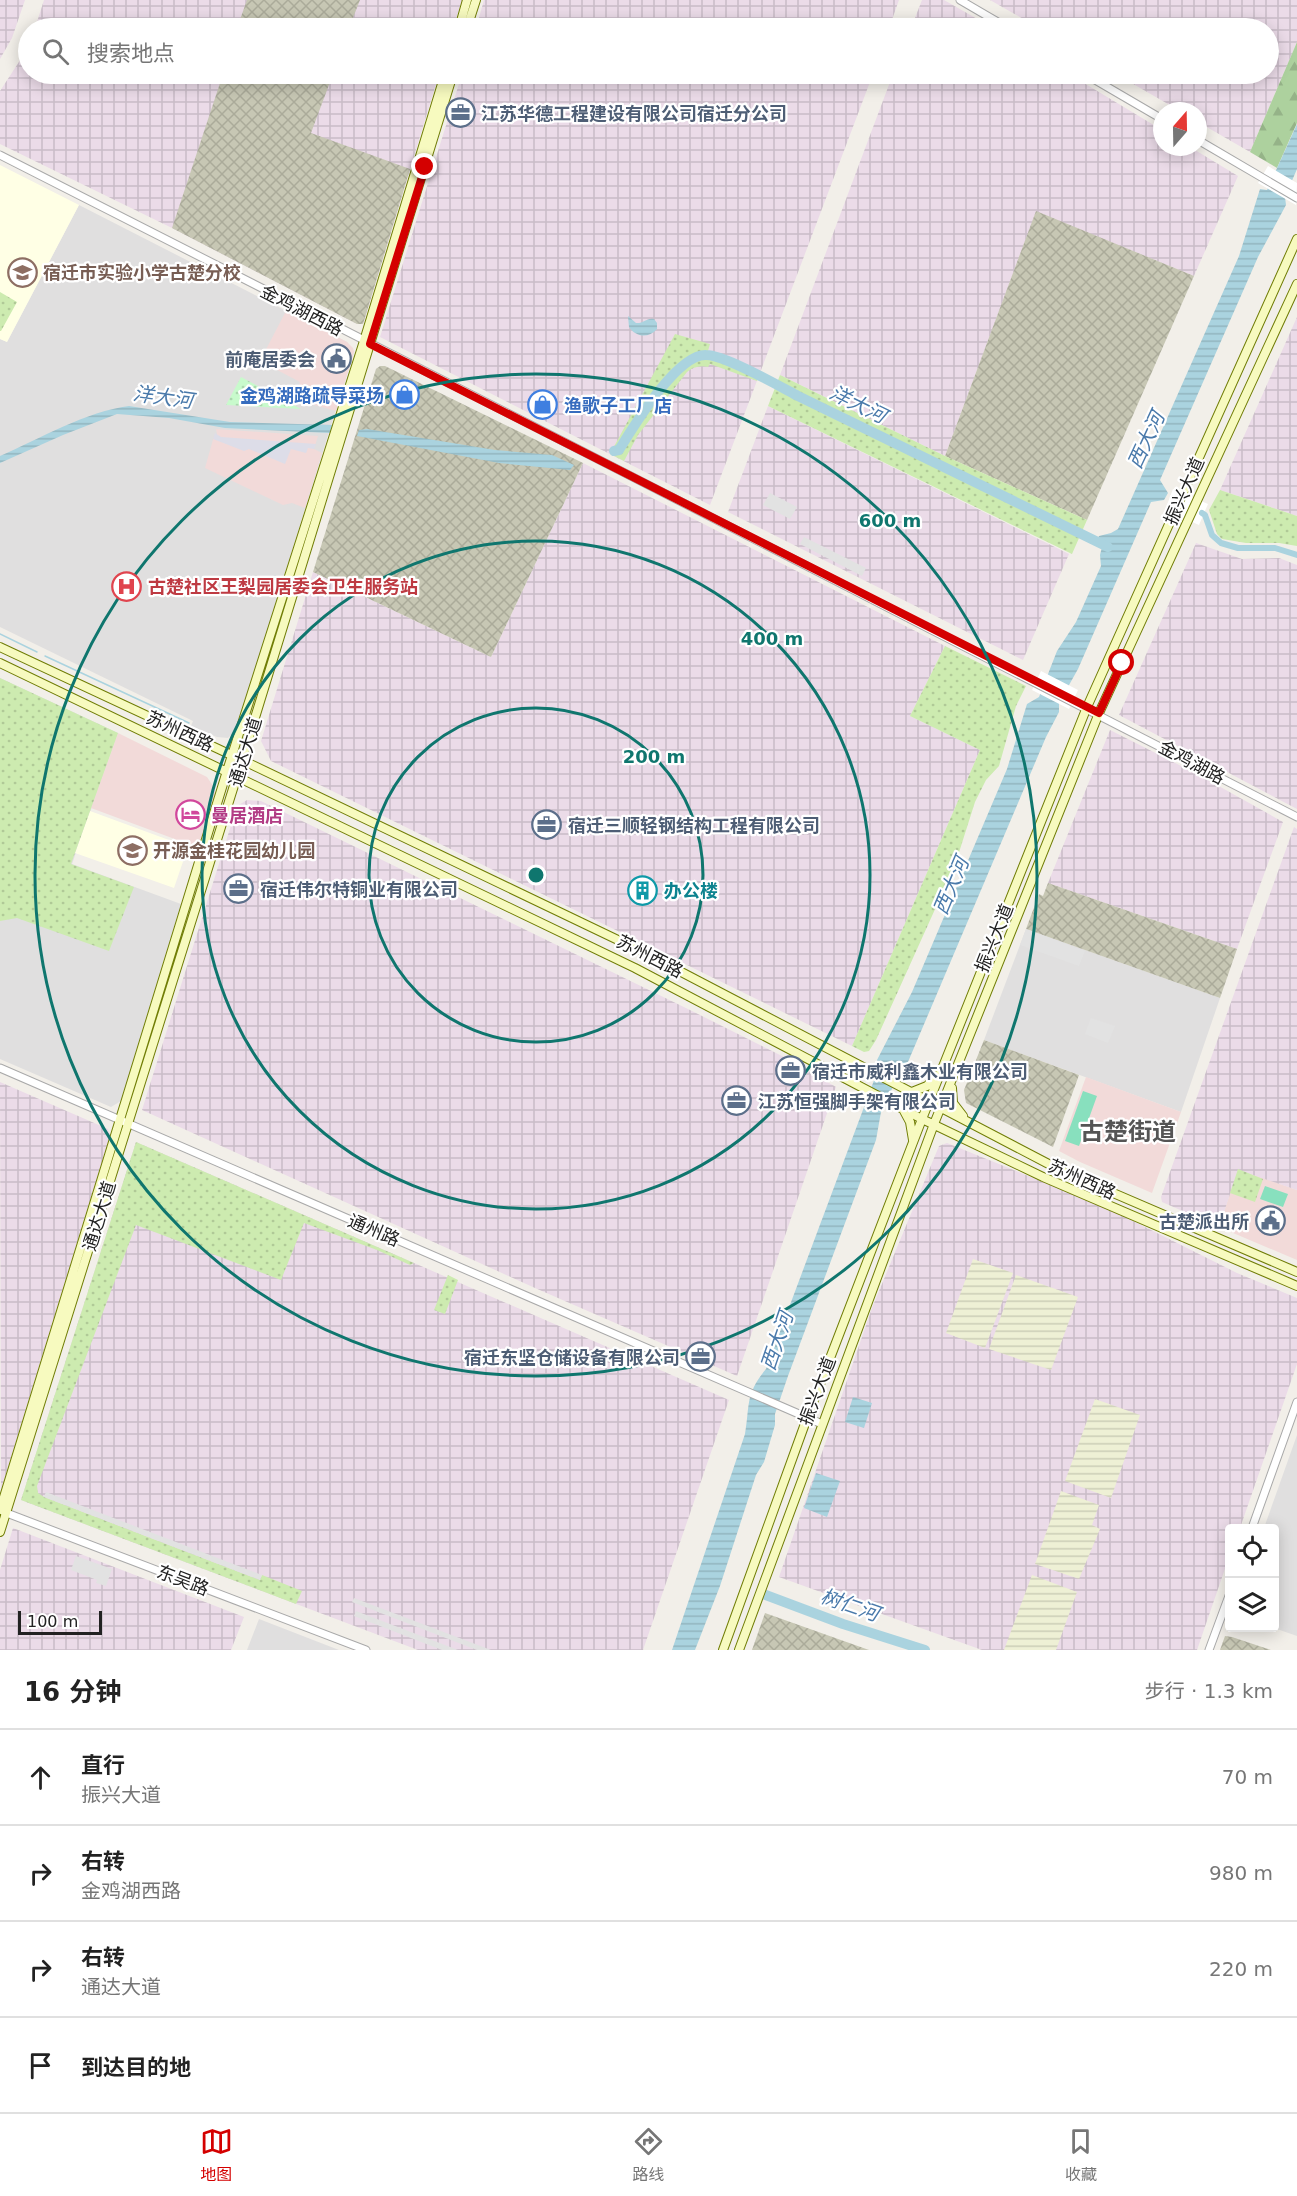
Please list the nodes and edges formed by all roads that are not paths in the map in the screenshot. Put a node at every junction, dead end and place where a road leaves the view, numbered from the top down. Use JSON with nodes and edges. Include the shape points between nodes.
{"nodes":[{"id":1,"x":467,"y":0,"type":"edge"},
{"id":2,"x":476,"y":0,"type":"edge"},
{"id":3,"x":960,"y":0,"type":"edge"},
{"id":4,"x":462,"y":18,"type":"edge"},
{"id":5,"x":470,"y":18,"type":"edge"},
{"id":6,"x":991,"y":18,"type":"edge"},
{"id":7,"x":442,"y":84,"type":"edge"},
{"id":8,"x":450,"y":84,"type":"edge"},
{"id":9,"x":1102,"y":84,"type":"edge"},
{"id":10,"x":1153,"y":114,"type":"edge"},
{"id":11,"x":1207,"y":145,"type":"edge"},
{"id":12,"x":0,"y":156,"type":"edge"},
{"id":13,"x":1297,"y":198,"type":"edge"},
{"id":14,"x":1297,"y":239,"type":"edge"},
{"id":15,"x":1297,"y":284,"type":"edge"},
{"id":16,"x":367,"y":343,"type":"junction"},
{"id":17,"x":0,"y":647,"type":"edge"},
{"id":18,"x":0,"y":663,"type":"edge"},
{"id":19,"x":1087,"y":707,"type":"junction"},
{"id":20,"x":1099,"y":713,"type":"junction"},
{"id":21,"x":233,"y":756,"type":"junction"},
{"id":22,"x":242,"y":760,"type":"junction"},
{"id":23,"x":227,"y":771,"type":"junction"},
{"id":24,"x":237,"y":776,"type":"junction"},
{"id":25,"x":1297,"y":817,"type":"edge"},
{"id":26,"x":944,"y":1064,"type":"junction"},
{"id":27,"x":0,"y":1068,"type":"edge"},
{"id":28,"x":954,"y":1075,"type":"junction"},
{"id":29,"x":909,"y":1091,"type":"junction"},
{"id":30,"x":929,"y":1101,"type":"junction"},
{"id":31,"x":941,"y":1107,"type":"junction"},
{"id":32,"x":900,"y":1108,"type":"junction"},
{"id":33,"x":962,"y":1118,"type":"junction"},
{"id":34,"x":922,"y":1119,"type":"junction"},
{"id":35,"x":124,"y":1122,"type":"junction"},
{"id":36,"x":934,"y":1124,"type":"junction"},
{"id":37,"x":973,"y":1124,"type":"junction"},
{"id":38,"x":953,"y":1133,"type":"junction"},
{"id":39,"x":913,"y":1142,"type":"junction"},
{"id":40,"x":927,"y":1144,"type":"junction"},
{"id":41,"x":1297,"y":1272,"type":"edge"},
{"id":42,"x":1297,"y":1286,"type":"edge"},
{"id":43,"x":1297,"y":1402,"type":"edge"},
{"id":44,"x":807,"y":1418,"type":"junction"},
{"id":45,"x":822,"y":1424,"type":"junction"},
{"id":46,"x":2,"y":1511,"type":"edge"},
{"id":47,"x":1253,"y":1524,"type":"edge"},
{"id":48,"x":0,"y":1532,"type":"edge"},
{"id":49,"x":1225,"y":1607,"type":"edge"},
{"id":50,"x":366,"y":1650,"type":"edge"},
{"id":51,"x":723,"y":1650,"type":"edge"},
{"id":52,"x":739,"y":1650,"type":"edge"},
{"id":53,"x":1209,"y":1650,"type":"edge"}],
"edges":[{"from":1,"to":4,"type":"main road"},
{"from":2,"to":5,"type":"main road"},
{"from":3,"to":6,"type":"street"},
{"from":7,"to":16,"type":"main road","name":"通达大道"},
{"from":8,"to":16,"type":"main road","name":"通达大道"},
{"from":9,"to":10,"type":"street"},
{"from":11,"to":13,"type":"street"},
{"from":12,"to":16,"type":"street","name":"金鸡湖西路"},
{"from":14,"to":19,"type":"main road","name":"振兴大道"},
{"from":15,"to":20,"type":"main road","name":"振兴大道"},
{"from":16,"to":19,"type":"street","name":"金鸡湖西路"},
{"from":16,"to":21,"type":"main road","name":"通达大道"},
{"from":16,"to":22,"type":"main road","name":"通达大道"},
{"from":17,"to":21,"type":"main road","name":"苏州西路"},
{"from":18,"to":23,"type":"main road","name":"苏州西路"},
{"from":19,"to":20,"type":"street","name":"金鸡湖路"},
{"from":19,"to":26,"type":"main road","name":"振兴大道"},
{"from":20,"to":25,"type":"street","name":"金鸡湖路"},
{"from":20,"to":28,"type":"main road","name":"振兴大道"},
{"from":21,"to":22,"type":"main road","name":"苏州西路"},
{"from":21,"to":23,"type":"main road","name":"通达大道"},
{"from":22,"to":24,"type":"main road","name":"通达大道"},
{"from":22,"to":29,"type":"main road","name":"苏州西路","via":[[643,952]]},
{"from":23,"to":24,"type":"main road","name":"苏州西路"},
{"from":23,"to":35,"type":"main road","name":"通达大道"},
{"from":24,"to":32,"type":"main road","name":"苏州西路","via":[[635,968]]},
{"from":24,"to":35,"type":"main road","name":"通达大道"},
{"from":26,"to":29,"type":"main road","via":[[933,1081],[920,1090]]},
{"from":26,"to":30,"type":"main road","name":"振兴大道"},
{"from":27,"to":35,"type":"street","name":"通州路"},
{"from":28,"to":31,"type":"main road","name":"振兴大道"},
{"from":28,"to":37,"type":"main road","via":[[952,1103]]},
{"from":29,"to":30,"type":"main road","name":"苏州西路"},
{"from":30,"to":31,"type":"main road","name":"苏州西路"},
{"from":30,"to":34,"type":"main road","name":"振兴大道"},
{"from":31,"to":33,"type":"main road","name":"苏州西路"},
{"from":31,"to":36,"type":"main road","name":"振兴大道"},
{"from":32,"to":34,"type":"main road","name":"苏州西路"},
{"from":32,"to":39,"type":"main road","via":[[910,1122]]},
{"from":33,"to":37,"type":"main road","name":"苏州西路"},
{"from":33,"to":38,"type":"main road"},
{"from":34,"to":36,"type":"main road","name":"苏州西路"},
{"from":34,"to":39,"type":"main road","name":"振兴大道"},
{"from":35,"to":44,"type":"street","name":"通州路"},
{"from":35,"to":46,"type":"main road","name":"通达大道"},
{"from":36,"to":38,"type":"main road","name":"苏州西路"},
{"from":36,"to":40,"type":"main road","name":"振兴大道"},
{"from":37,"to":41,"type":"main road","name":"苏州西路","via":[[1062,1171]]},
{"from":38,"to":40,"type":"main road","via":[[940,1134]]},
{"from":38,"to":42,"type":"main road","name":"苏州西路","via":[[1046,1178]]},
{"from":39,"to":44,"type":"main road","name":"振兴大道"},
{"from":40,"to":45,"type":"main road","name":"振兴大道"},
{"from":43,"to":47,"type":"street"},
{"from":44,"to":45,"type":"street","name":"通州路"},
{"from":44,"to":51,"type":"main road","name":"振兴大道"},
{"from":45,"to":52,"type":"main road","name":"振兴大道"},
{"from":46,"to":48,"type":"main road","name":"通达大道"},
{"from":46,"to":50,"type":"street","name":"东吴路"},
{"from":49,"to":53,"type":"street"}]}
